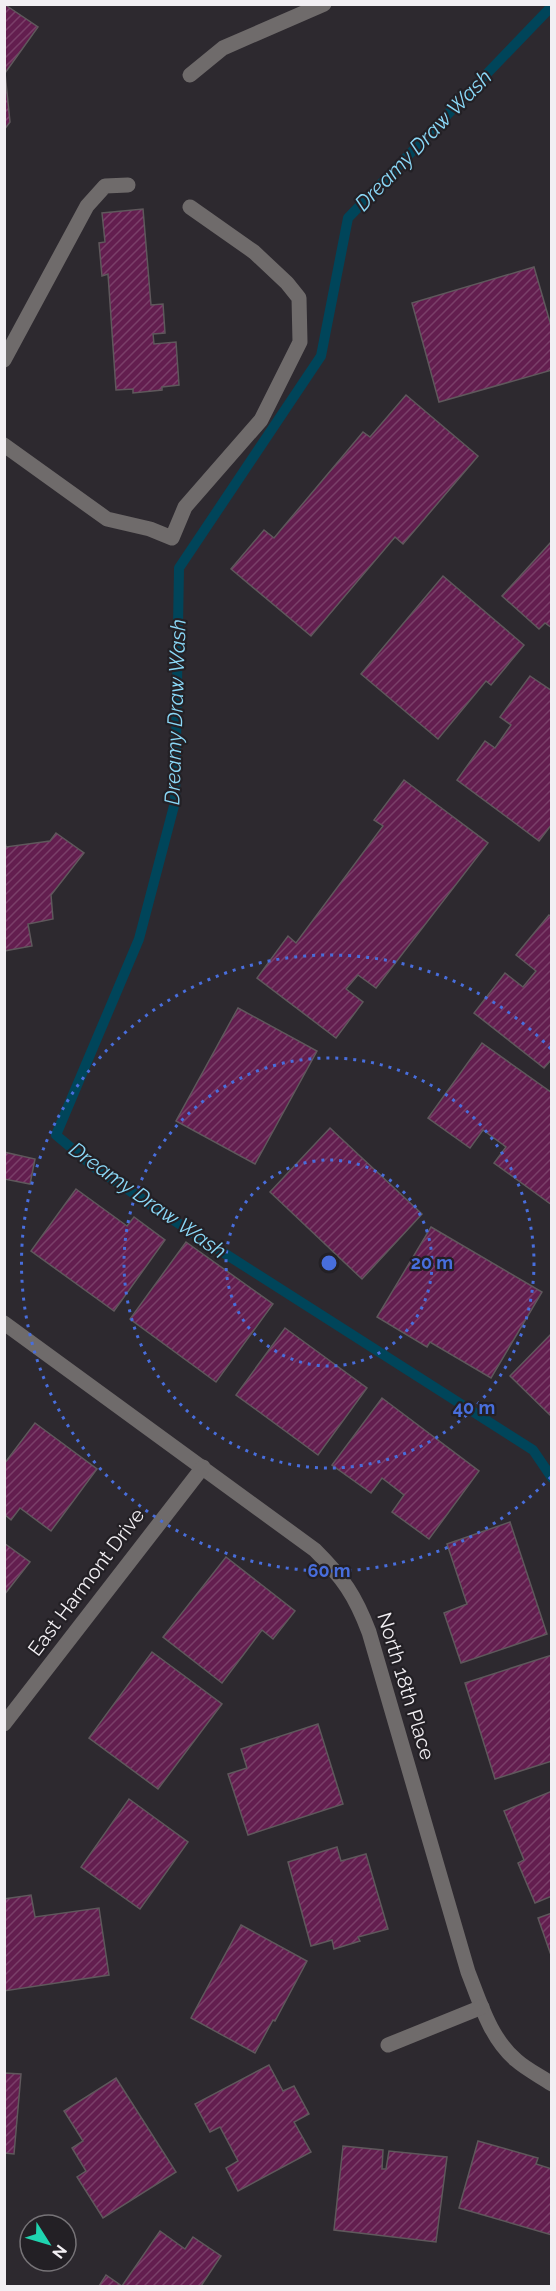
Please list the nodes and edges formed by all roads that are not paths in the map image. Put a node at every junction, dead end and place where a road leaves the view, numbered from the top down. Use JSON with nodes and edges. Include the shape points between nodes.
{"nodes":[{"id":1,"x":324,"y":4,"type":"edge"},
{"id":2,"x":190,"y":75,"type":"dead end"},
{"id":3,"x":128,"y":185,"type":"dead end"},
{"id":4,"x":190,"y":207,"type":"dead end"},
{"id":5,"x":4,"y":360,"type":"edge"},
{"id":6,"x":4,"y":445,"type":"edge"},
{"id":7,"x":4,"y":1323,"type":"edge"},
{"id":8,"x":202,"y":1467,"type":"junction"},
{"id":9,"x":4,"y":1724,"type":"edge"},
{"id":10,"x":482,"y":2007,"type":"junction"},
{"id":11,"x":388,"y":2045,"type":"dead end"},
{"id":12,"x":552,"y":2084,"type":"edge"}],
"edges":[{"from":1,"to":2,"type":"street","via":[[223,48]]},
{"from":3,"to":5,"type":"street","via":[[105,186],[87,206]]},
{"from":4,"to":6,"type":"street","via":[[254,252],[293,290],[299,298],[300,342],[261,420],[185,507],[172,538],[107,519]]},
{"from":7,"to":8,"type":"street","name":"North 18th Place"},
{"from":8,"to":9,"type":"street","name":"East Harmont Drive"},
{"from":8,"to":10,"type":"street","name":"North 18th Place","via":[[315,1550],[340,1575],[358,1603],[468,1972]]},
{"from":10,"to":11,"type":"street"},
{"from":10,"to":12,"type":"street","name":"North 18th Place","via":[[494,2034],[515,2059]]}]}
